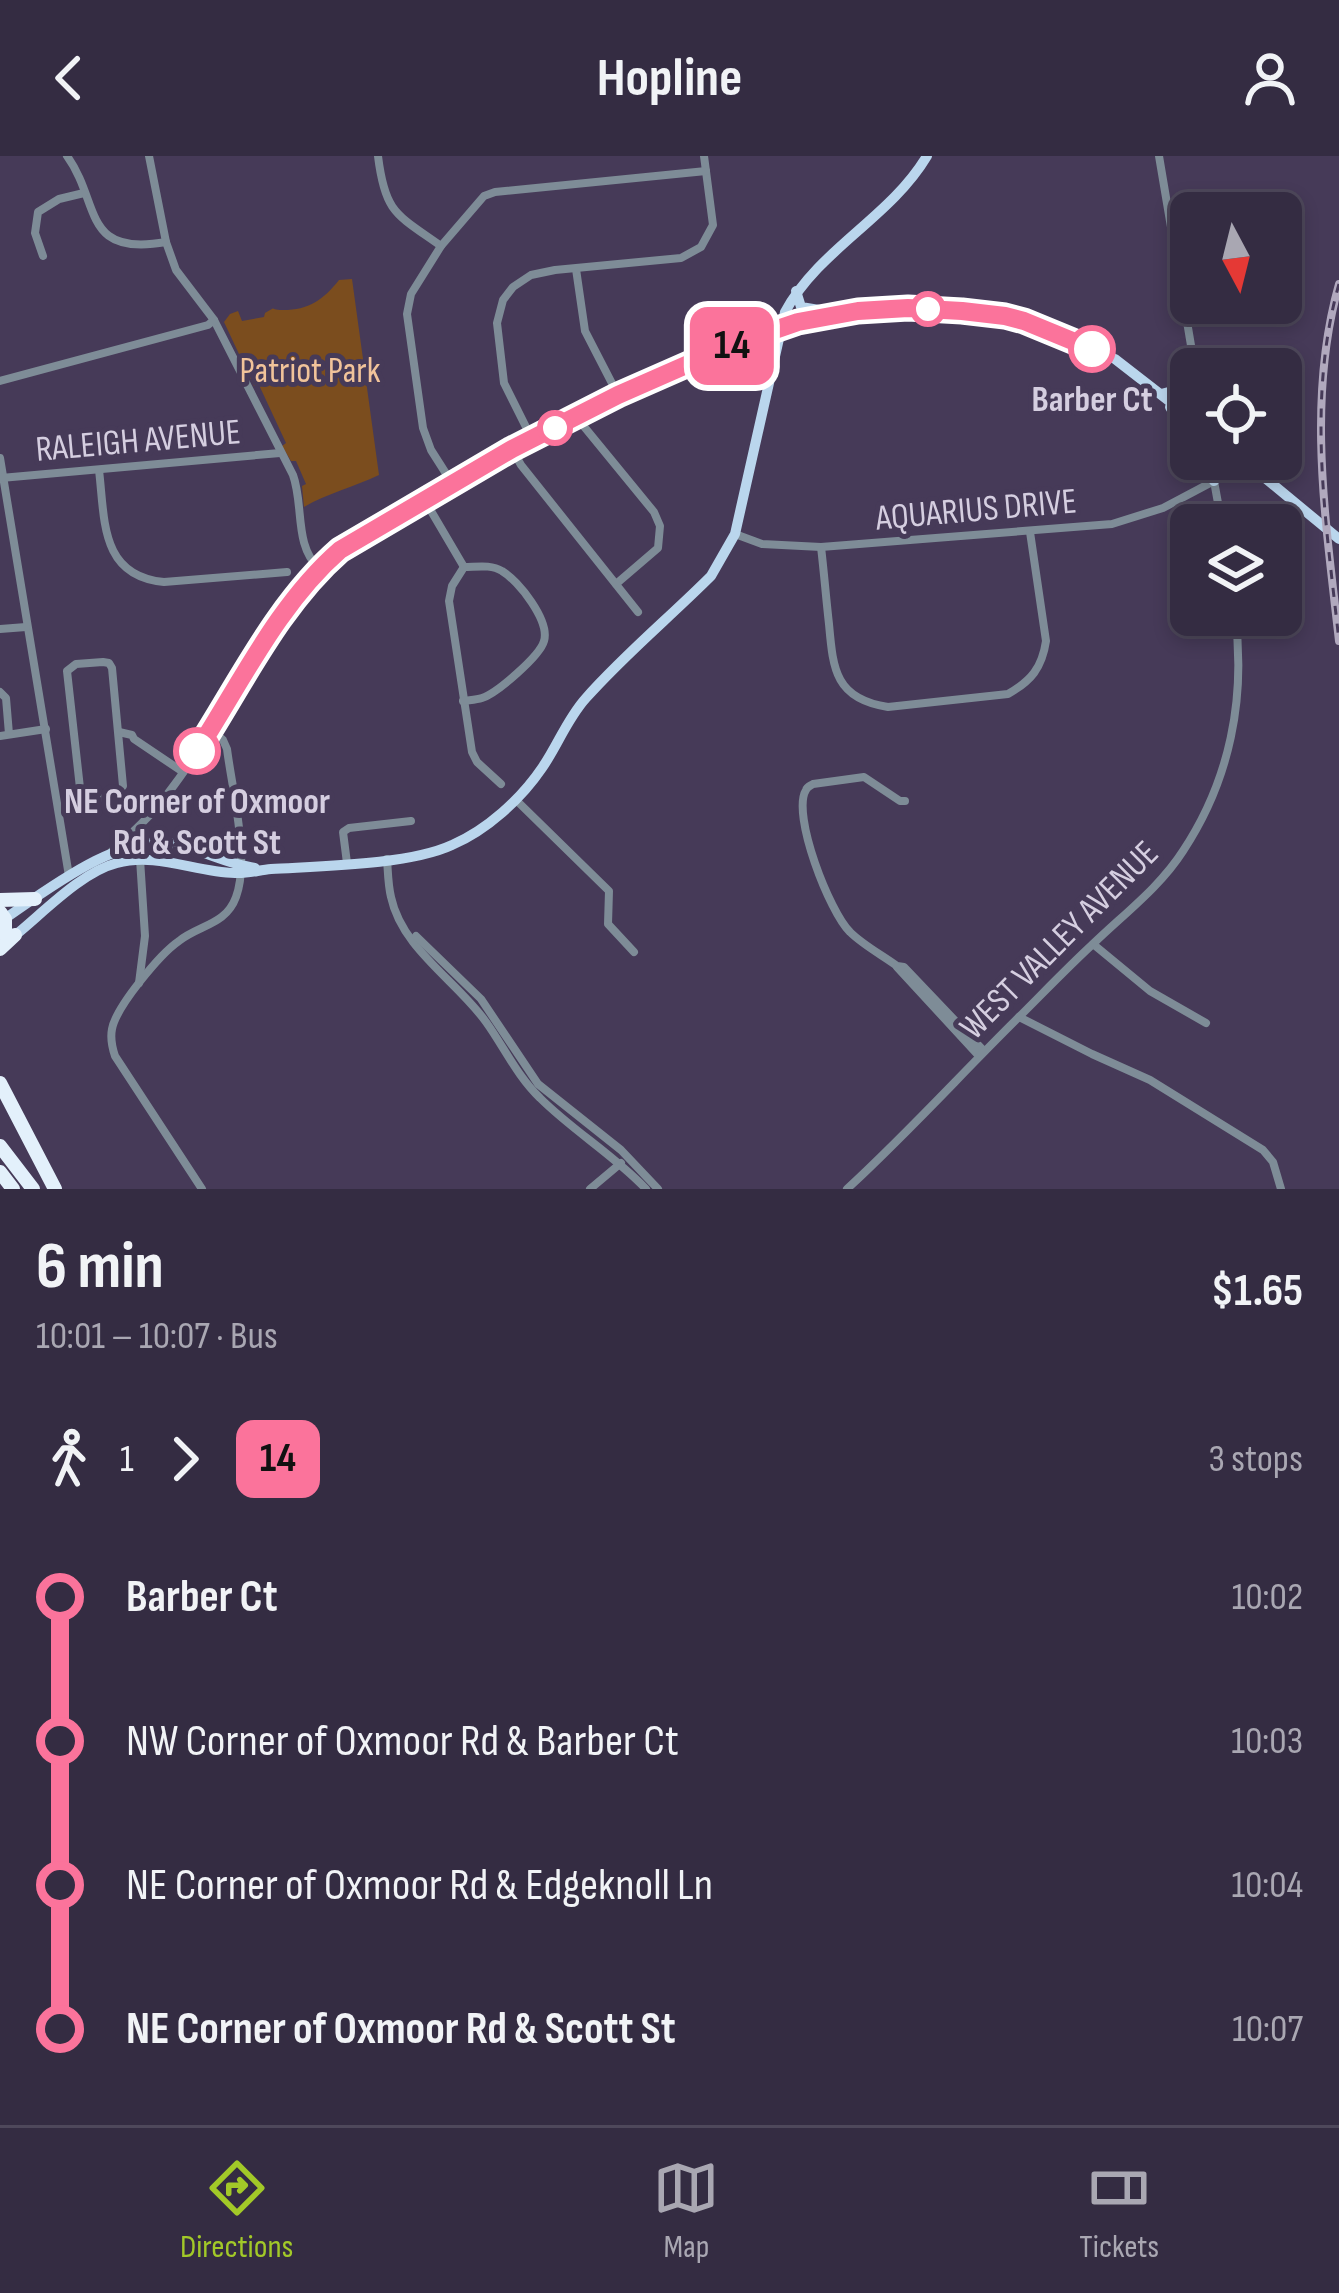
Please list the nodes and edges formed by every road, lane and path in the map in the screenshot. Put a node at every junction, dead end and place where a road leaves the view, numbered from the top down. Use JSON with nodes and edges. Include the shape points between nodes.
{"nodes":[{"id":1,"x":67,"y":156,"type":"edge"},
{"id":2,"x":149,"y":156,"type":"edge"},
{"id":3,"x":378,"y":156,"type":"edge"},
{"id":4,"x":704,"y":156,"type":"edge"},
{"id":5,"x":927,"y":156,"type":"edge"},
{"id":6,"x":1159,"y":156,"type":"edge"},
{"id":7,"x":706,"y":171,"type":"junction"},
{"id":8,"x":84,"y":193,"type":"junction"},
{"id":9,"x":1170,"y":214,"type":"edge"},
{"id":10,"x":166,"y":242,"type":"junction"},
{"id":11,"x":441,"y":246,"type":"junction"},
{"id":12,"x":44,"y":256,"type":"dead end"},
{"id":13,"x":576,"y":269,"type":"junction"},
{"id":14,"x":796,"y":291,"type":"junction"},
{"id":15,"x":840,"y":312,"type":"junction"},
{"id":16,"x":214,"y":320,"type":"junction"},
{"id":17,"x":780,"y":328,"type":"junction"},
{"id":18,"x":0,"y":381,"type":"edge"},
{"id":19,"x":1170,"y":392,"type":"edge"},
{"id":20,"x":1161,"y":394,"type":"junction"},
{"id":21,"x":618,"y":395,"type":"junction"},
{"id":22,"x":1170,"y":401,"type":"edge"},
{"id":23,"x":1170,"y":408,"type":"edge"},
{"id":24,"x":577,"y":418,"type":"junction"},
{"id":25,"x":532,"y":439,"type":"junction"},
{"id":26,"x":512,"y":449,"type":"junction"},
{"id":27,"x":280,"y":453,"type":"junction"},
{"id":28,"x":0,"y":458,"type":"edge"},
{"id":29,"x":99,"y":470,"type":"junction"},
{"id":30,"x":1,"y":478,"type":"edge"},
{"id":31,"x":1268,"y":480,"type":"edge"},
{"id":32,"x":1214,"y":481,"type":"joint"},
{"id":33,"x":452,"y":483,"type":"junction"},
{"id":34,"x":424,"y":499,"type":"junction"},
{"id":35,"x":1218,"y":504,"type":"edge"},
{"id":36,"x":1030,"y":532,"type":"junction"},
{"id":37,"x":735,"y":534,"type":"junction"},
{"id":38,"x":1339,"y":539,"type":"edge"},
{"id":39,"x":821,"y":547,"type":"junction"},
{"id":40,"x":464,"y":567,"type":"junction"},
{"id":41,"x":320,"y":568,"type":"junction"},
{"id":42,"x":287,"y":572,"type":"dead end"},
{"id":43,"x":616,"y":584,"type":"junction"},
{"id":44,"x":638,"y":612,"type":"dead end"},
{"id":45,"x":26,"y":627,"type":"junction"},
{"id":46,"x":0,"y":629,"type":"edge"},
{"id":47,"x":1238,"y":636,"type":"edge"},
{"id":48,"x":0,"y":692,"type":"edge"},
{"id":49,"x":463,"y":701,"type":"junction"},
{"id":50,"x":46,"y":729,"type":"junction"},
{"id":51,"x":211,"y":729,"type":"junction"},
{"id":52,"x":5,"y":735,"type":"edge"},
{"id":53,"x":119,"y":735,"type":"junction"},
{"id":54,"x":183,"y":772,"type":"junction"},
{"id":55,"x":502,"y":784,"type":"dead end"},
{"id":56,"x":514,"y":798,"type":"junction"},
{"id":57,"x":905,"y":802,"type":"dead end"},
{"id":58,"x":411,"y":820,"type":"dead end"},
{"id":59,"x":112,"y":852,"type":"junction"},
{"id":60,"x":140,"y":859,"type":"junction"},
{"id":61,"x":387,"y":860,"type":"junction"},
{"id":62,"x":347,"y":863,"type":"junction"},
{"id":63,"x":240,"y":870,"type":"junction"},
{"id":64,"x":70,"y":884,"type":"junction"},
{"id":65,"x":35,"y":899,"type":"junction"},
{"id":66,"x":0,"y":900,"type":"edge"},
{"id":67,"x":4,"y":924,"type":"edge"},
{"id":68,"x":1093,"y":944,"type":"junction"},
{"id":69,"x":0,"y":947,"type":"edge"},
{"id":70,"x":634,"y":952,"type":"dead end"},
{"id":71,"x":139,"y":985,"type":"junction"},
{"id":72,"x":1019,"y":1016,"type":"junction"},
{"id":73,"x":1206,"y":1023,"type":"dead end"},
{"id":74,"x":982,"y":1054,"type":"junction"},
{"id":75,"x":0,"y":1083,"type":"edge"},
{"id":76,"x":0,"y":1146,"type":"edge"},
{"id":77,"x":623,"y":1160,"type":"junction"},
{"id":78,"x":0,"y":1172,"type":"edge"},
{"id":79,"x":13,"y":1189,"type":"edge"},
{"id":80,"x":33,"y":1189,"type":"edge"},
{"id":81,"x":55,"y":1189,"type":"edge"},
{"id":82,"x":202,"y":1189,"type":"edge"},
{"id":83,"x":590,"y":1189,"type":"edge"},
{"id":84,"x":646,"y":1189,"type":"edge"},
{"id":85,"x":658,"y":1189,"type":"edge"},
{"id":86,"x":847,"y":1189,"type":"edge"},
{"id":87,"x":1281,"y":1189,"type":"edge"}],
"edges":[{"from":1,"to":8,"type":"street"},
{"from":2,"to":10,"type":"street"},
{"from":3,"to":11,"type":"street","via":[[392,208]]},
{"from":4,"to":7,"type":"street"},
{"from":5,"to":14,"type":"main road"},
{"from":6,"to":9,"type":"street"},
{"from":7,"to":11,"type":"street","via":[[495,192]]},
{"from":7,"to":13,"type":"street","via":[[713,225],[701,247],[681,258]]},
{"from":8,"to":10,"type":"street","via":[[113,238]]},
{"from":8,"to":12,"type":"street","via":[[38,212],[34,233]]},
{"from":10,"to":16,"type":"street","via":[[176,270]]},
{"from":11,"to":33,"type":"street","via":[[407,314],[423,428]]},
{"from":13,"to":21,"type":"street","via":[[585,331]]},
{"from":13,"to":25,"type":"street","via":[[531,275],[513,287],[497,323],[504,383]]},
{"from":14,"to":15,"type":"main road","via":[[801,307]]},
{"from":14,"to":17,"type":"main road"},
{"from":15,"to":17,"type":"main road"},
{"from":15,"to":20,"type":"main road","via":[[1005,316],[1115,358]]},
{"from":16,"to":18,"type":"street"},
{"from":16,"to":27,"type":"street"},
{"from":17,"to":21,"type":"street"},
{"from":17,"to":37,"type":"main road"},
{"from":19,"to":20,"type":"main road"},
{"from":20,"to":22,"type":"main road"},
{"from":20,"to":23,"type":"main road"},
{"from":21,"to":24,"type":"street"},
{"from":24,"to":25,"type":"street"},
{"from":24,"to":43,"type":"street","via":[[660,526],[658,548]]},
{"from":25,"to":26,"type":"street"},
{"from":26,"to":33,"type":"street"},
{"from":26,"to":43,"type":"street"},
{"from":27,"to":29,"type":"street","name":"RALEIGH AVENUE"},
{"from":27,"to":41,"type":"street","via":[[297,487],[304,547]]},
{"from":28,"to":30,"type":"street"},
{"from":29,"to":30,"type":"street","name":"RALEIGH AVENUE"},
{"from":29,"to":42,"type":"street","via":[[108,538],[129,572],[164,582]]},
{"from":30,"to":45,"type":"street"},
{"from":31,"to":38,"type":"main road"},
{"from":32,"to":35,"type":"street"},
{"from":32,"to":36,"type":"street","name":"AQUARIUS DRIVE","via":[[1112,524]]},
{"from":33,"to":34,"type":"street"},
{"from":34,"to":40,"type":"street"},
{"from":34,"to":41,"type":"street"},
{"from":36,"to":39,"type":"street","name":"AQUARIUS DRIVE"},
{"from":36,"to":39,"type":"street","via":[[1046,641],[1036,673],[1008,694],[888,707],[857,698],[833,665]]},
{"from":37,"to":39,"type":"street","name":"AQUARIUS DRIVE"},
{"from":37,"to":56,"type":"main road","via":[[711,576],[589,694]]},
{"from":40,"to":49,"type":"street","via":[[449,601]]},
{"from":40,"to":49,"type":"street","via":[[503,571],[544,620],[546,636],[496,690]]},
{"from":41,"to":51,"type":"street"},
{"from":43,"to":44,"type":"street"},
{"from":45,"to":46,"type":"street"},
{"from":45,"to":50,"type":"street"},
{"from":47,"to":68,"type":"street","name":"WEST VALLEY AVENUE","via":[[1240,687],[1217,785],[1183,852]]},
{"from":48,"to":52,"type":"street"},
{"from":49,"to":55,"type":"street","via":[[472,752]]},
{"from":50,"to":52,"type":"street"},
{"from":50,"to":64,"type":"street"},
{"from":51,"to":54,"type":"street"},
{"from":51,"to":63,"type":"street","via":[[227,749]]},
{"from":53,"to":53,"type":"street","via":[[109,663],[70,666],[81,797],[119,794]]},
{"from":53,"to":54,"type":"street"},
{"from":54,"to":59,"type":"street"},
{"from":56,"to":61,"type":"main road","via":[[450,846]]},
{"from":56,"to":70,"type":"street","via":[[609,891],[608,924]]},
{"from":57,"to":74,"type":"street","via":[[864,777],[807,787],[807,838],[819,879],[848,931],[904,967]]},
{"from":58,"to":62,"type":"street","via":[[343,832]]},
{"from":59,"to":63,"type":"main road","via":[[176,844]]},
{"from":59,"to":64,"type":"main road"},
{"from":60,"to":63,"type":"main road"},
{"from":60,"to":64,"type":"main road"},
{"from":60,"to":71,"type":"street"},
{"from":61,"to":62,"type":"main road"},
{"from":61,"to":77,"type":"street","via":[[403,925],[482,998],[538,1084]]},
{"from":62,"to":63,"type":"main road"},
{"from":63,"to":71,"type":"street","via":[[226,914],[178,941]]},
{"from":64,"to":65,"type":"main road"},
{"from":64,"to":67,"type":"main road"},
{"from":65,"to":66,"type":"highway"},
{"from":65,"to":67,"type":"main road"},
{"from":67,"to":69,"type":"highway"},
{"from":68,"to":72,"type":"street","name":"WEST VALLEY AVENUE"},
{"from":68,"to":73,"type":"street"},
{"from":71,"to":82,"type":"street","via":[[113,1022],[112,1047]]},
{"from":72,"to":74,"type":"street","name":"WEST VALLEY AVENUE"},
{"from":72,"to":87,"type":"street","via":[[1150,1080],[1263,1150]]},
{"from":74,"to":86,"type":"street","name":"WEST VALLEY AVENUE"},
{"from":75,"to":81,"type":"highway"},
{"from":76,"to":80,"type":"highway"},
{"from":77,"to":83,"type":"street"},
{"from":77,"to":84,"type":"street"},
{"from":77,"to":85,"type":"street"},
{"from":78,"to":79,"type":"highway"}]}
